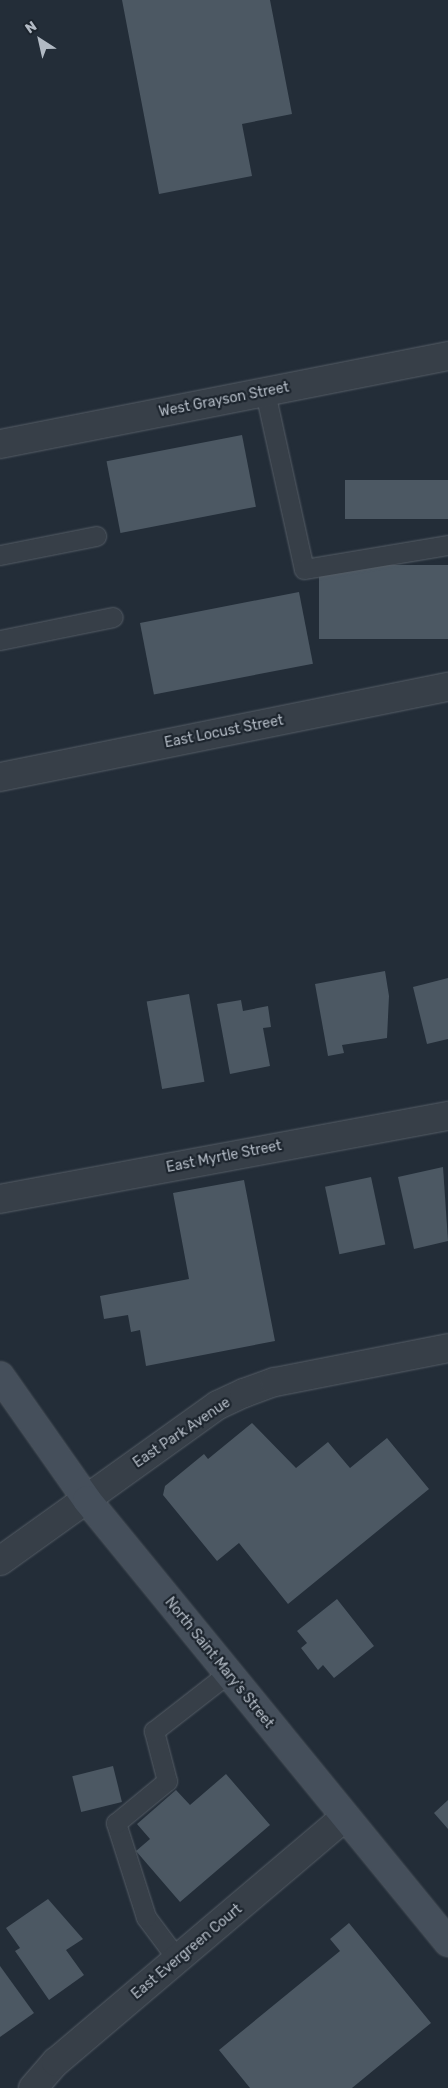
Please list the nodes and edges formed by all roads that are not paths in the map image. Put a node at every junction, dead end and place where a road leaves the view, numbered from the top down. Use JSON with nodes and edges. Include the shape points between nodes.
{"nodes":[{"id":1,"x":448,"y":356,"type":"edge"},
{"id":2,"x":265,"y":392,"type":"junction"},
{"id":3,"x":0,"y":444,"type":"edge"},
{"id":4,"x":96,"y":536,"type":"dead end"},
{"id":5,"x":448,"y":545,"type":"edge"},
{"id":6,"x":0,"y":554,"type":"edge"},
{"id":7,"x":113,"y":617,"type":"dead end"},
{"id":8,"x":0,"y":640,"type":"edge"},
{"id":9,"x":448,"y":687,"type":"edge"},
{"id":10,"x":0,"y":777,"type":"edge"},
{"id":11,"x":448,"y":1116,"type":"edge"},
{"id":12,"x":0,"y":1199,"type":"edge"},
{"id":13,"x":448,"y":1348,"type":"edge"},
{"id":14,"x":0,"y":1376,"type":"edge"},
{"id":15,"x":87,"y":1500,"type":"junction"},
{"id":16,"x":0,"y":1561,"type":"edge"},
{"id":17,"x":227,"y":1674,"type":"junction"},
{"id":18,"x":344,"y":1818,"type":"junction"},
{"id":19,"x":448,"y":1942,"type":"edge"},
{"id":20,"x":178,"y":1960,"type":"junction"},
{"id":21,"x":32,"y":2088,"type":"edge"}],
"edges":[{"from":1,"to":2,"type":"street","name":"West Grayson Street"},
{"from":2,"to":3,"type":"street","name":"West Grayson Street"},
{"from":2,"to":5,"type":"lane","via":[[304,569]]},
{"from":4,"to":6,"type":"lane"},
{"from":7,"to":8,"type":"lane"},
{"from":9,"to":10,"type":"street","name":"East Locust Street"},
{"from":11,"to":12,"type":"street","name":"East Myrtle Street"},
{"from":13,"to":15,"type":"street","name":"East Park Avenue","via":[[275,1382],[244,1393],[218,1405]]},
{"from":14,"to":15,"type":"main road","name":"North Saint Mary's Street"},
{"from":15,"to":16,"type":"street","name":"East Park Avenue"},
{"from":15,"to":17,"type":"main road","name":"North Saint Mary's Street"},
{"from":17,"to":18,"type":"main road","name":"North Saint Mary's Street"},
{"from":17,"to":20,"type":"lane","via":[[154,1731],[167,1781],[116,1823],[146,1917]]},
{"from":18,"to":19,"type":"main road","name":"North Saint Mary's Street"},
{"from":18,"to":20,"type":"street","name":"East Evergreen Court"},
{"from":20,"to":21,"type":"street","name":"East Evergreen Court","via":[[56,2062]]}]}
